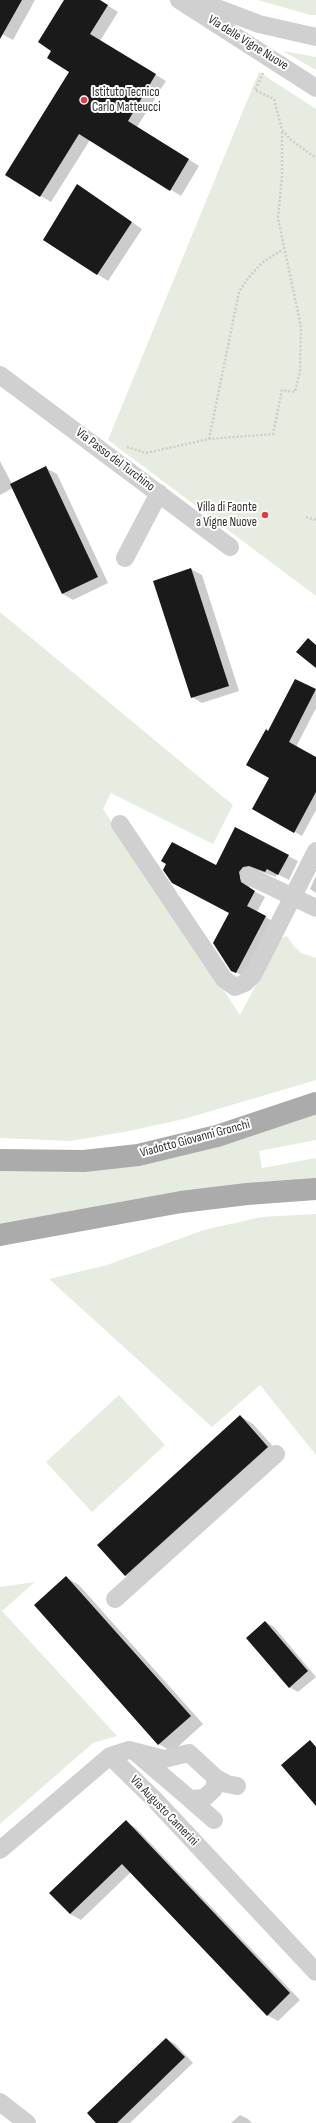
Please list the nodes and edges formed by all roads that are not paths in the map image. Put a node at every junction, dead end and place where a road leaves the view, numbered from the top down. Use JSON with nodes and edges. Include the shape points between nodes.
{"nodes":[{"id":1,"x":179,"y":0,"type":"edge"},
{"id":2,"x":196,"y":0,"type":"edge"},
{"id":3,"x":316,"y":37,"type":"edge"},
{"id":4,"x":316,"y":88,"type":"edge"},
{"id":5,"x":4,"y":382,"type":"edge"},
{"id":6,"x":159,"y":493,"type":"junction"},
{"id":7,"x":230,"y":546,"type":"dead end"},
{"id":8,"x":126,"y":558,"type":"dead end"},
{"id":9,"x":120,"y":824,"type":"dead end"},
{"id":10,"x":316,"y":850,"type":"edge"},
{"id":11,"x":249,"y":876,"type":"dead end"},
{"id":12,"x":292,"y":896,"type":"junction"},
{"id":13,"x":316,"y":908,"type":"edge"},
{"id":14,"x":316,"y":1103,"type":"edge"},
{"id":15,"x":0,"y":1160,"type":"edge"},
{"id":16,"x":316,"y":1189,"type":"edge"},
{"id":17,"x":0,"y":1235,"type":"edge"},
{"id":18,"x":276,"y":1454,"type":"dead end"},
{"id":19,"x":115,"y":1599,"type":"dead end"},
{"id":20,"x":135,"y":1752,"type":"junction"},
{"id":21,"x":110,"y":1756,"type":"junction"},
{"id":22,"x":216,"y":1778,"type":"junction"},
{"id":23,"x":237,"y":1786,"type":"dead end"},
{"id":24,"x":190,"y":1799,"type":"junction"},
{"id":25,"x":214,"y":1820,"type":"dead end"},
{"id":26,"x":0,"y":1850,"type":"edge"},
{"id":27,"x":316,"y":1972,"type":"edge"},
{"id":28,"x":0,"y":2102,"type":"edge"},
{"id":29,"x":27,"y":2123,"type":"edge"}],
"edges":[{"from":1,"to":4,"type":"street","name":"Via delle Vigne Nuove"},
{"from":2,"to":3,"type":"street","via":[[259,24]]},
{"from":5,"to":6,"type":"street","name":"Via Passo del Turchino"},
{"from":6,"to":7,"type":"street","name":"Via Passo del Turchino"},
{"from":6,"to":8,"type":"street"},
{"from":9,"to":12,"type":"street","via":[[224,979],[235,987],[245,983],[253,975]]},
{"from":10,"to":12,"type":"street"},
{"from":11,"to":12,"type":"street"},
{"from":12,"to":13,"type":"street"},
{"from":14,"to":15,"type":"main road","name":"Viadotto Giovanni Gronchi","via":[[217,1136],[138,1155],[84,1161]]},
{"from":16,"to":17,"type":"main road","via":[[176,1203]]},
{"from":18,"to":19,"type":"street"},
{"from":20,"to":21,"type":"street","via":[[124,1750]]},
{"from":20,"to":22,"type":"street","via":[[164,1759],[189,1753]]},
{"from":20,"to":24,"type":"street"},
{"from":21,"to":26,"type":"street"},
{"from":21,"to":27,"type":"street","name":"Via Augusto Camerini"},
{"from":22,"to":23,"type":"street"},
{"from":22,"to":24,"type":"street","via":[[214,1789],[207,1797]]},
{"from":24,"to":25,"type":"street"},
{"from":28,"to":29,"type":"street"}]}
